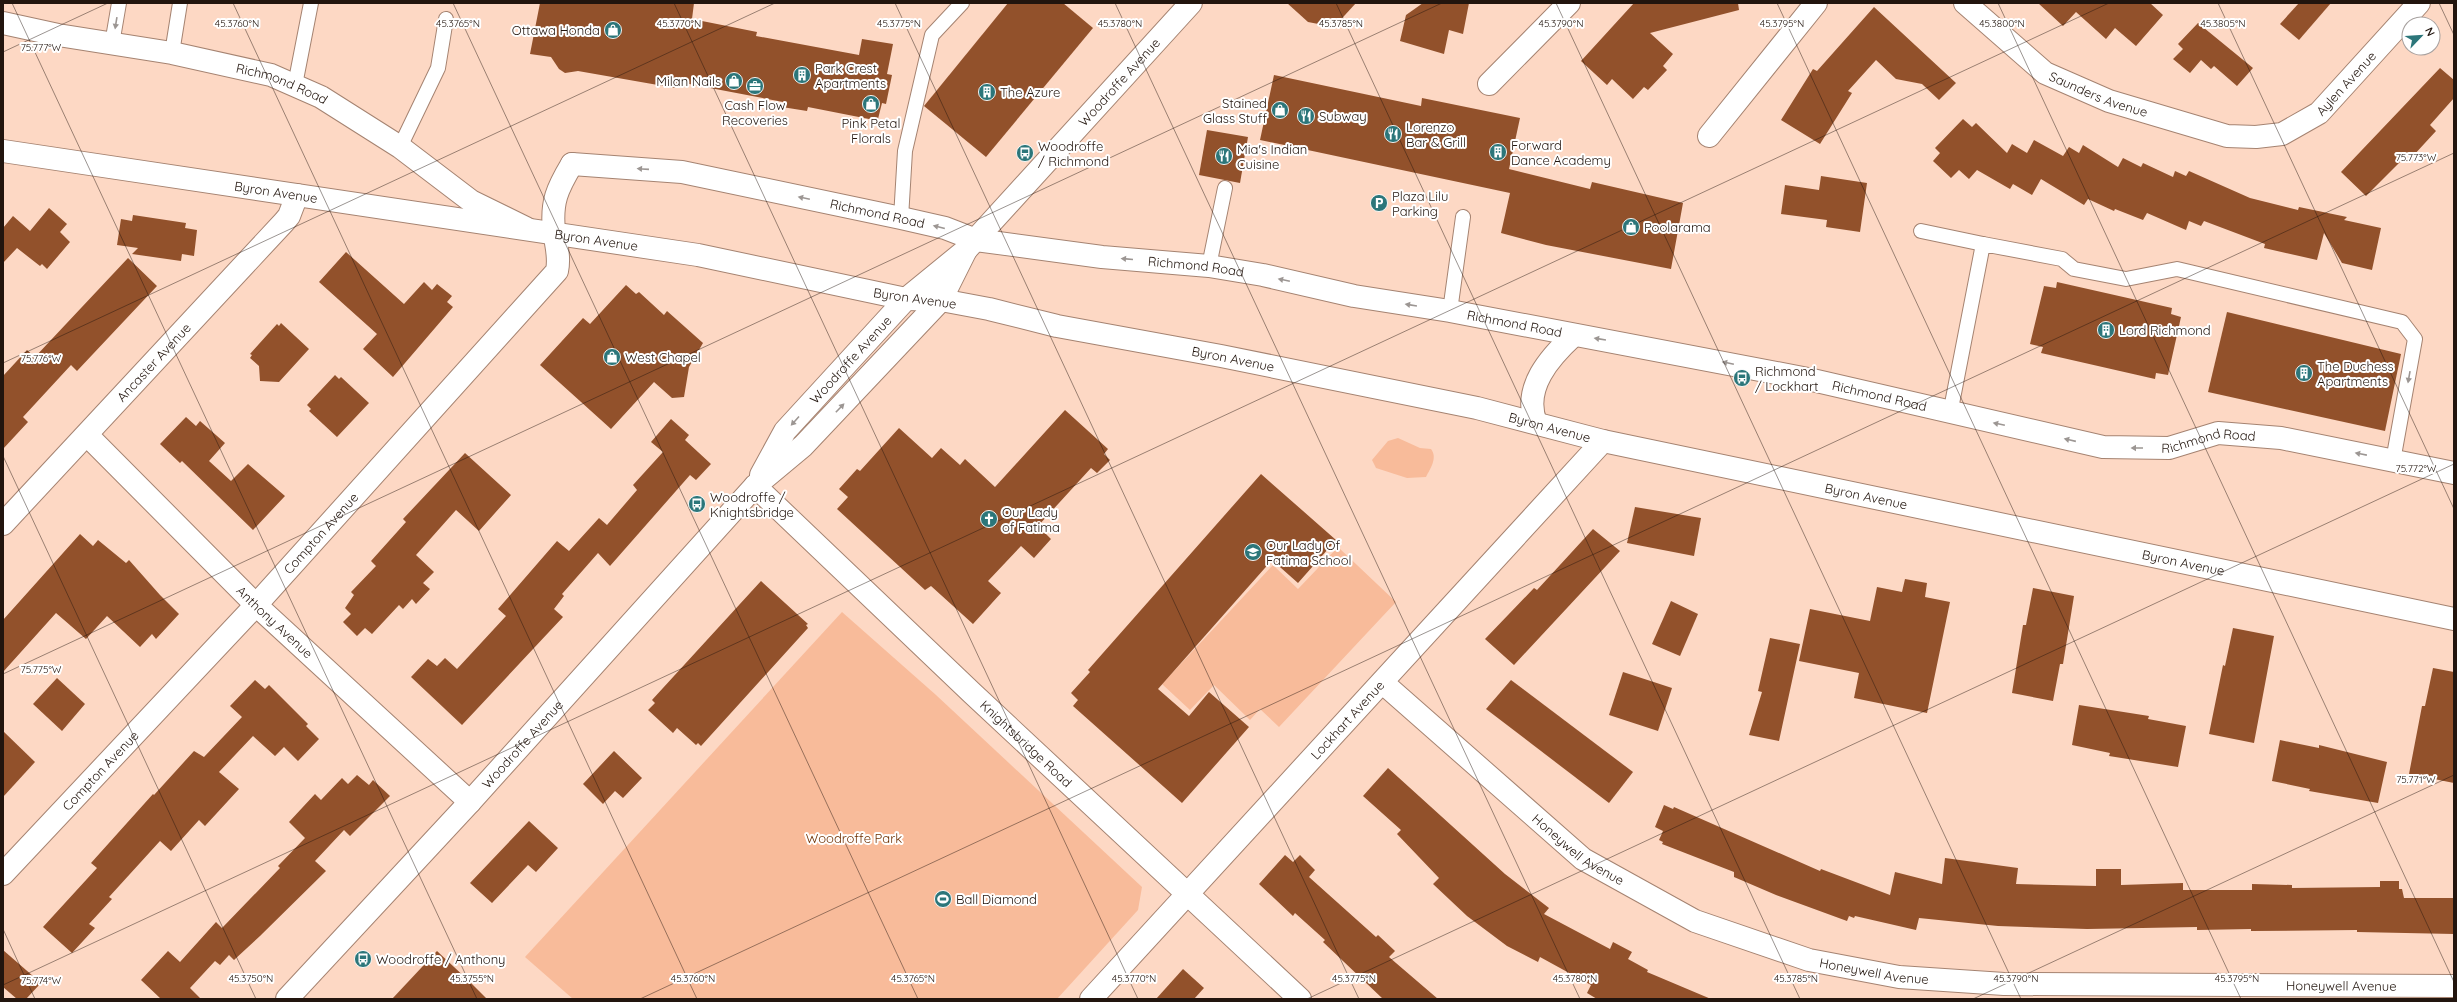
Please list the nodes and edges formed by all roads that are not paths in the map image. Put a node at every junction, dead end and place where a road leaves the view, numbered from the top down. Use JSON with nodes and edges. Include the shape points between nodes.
{"nodes":[{"id":1,"x":119,"y":3,"type":"edge"},
{"id":2,"x":180,"y":3,"type":"edge"},
{"id":3,"x":311,"y":3,"type":"edge"},
{"id":4,"x":962,"y":3,"type":"edge"},
{"id":5,"x":1191,"y":3,"type":"edge"},
{"id":6,"x":1569,"y":3,"type":"edge"},
{"id":7,"x":1816,"y":3,"type":"edge"},
{"id":8,"x":1964,"y":3,"type":"edge"},
{"id":9,"x":2419,"y":3,"type":"edge"},
{"id":10,"x":446,"y":19,"type":"dead end"},
{"id":11,"x":3,"y":23,"type":"edge"},
{"id":12,"x":112,"y":44,"type":"junction"},
{"id":13,"x":172,"y":53,"type":"junction"},
{"id":14,"x":1489,"y":84,"type":"dead end"},
{"id":15,"x":295,"y":85,"type":"junction"},
{"id":16,"x":1708,"y":136,"type":"dead end"},
{"id":17,"x":2256,"y":137,"type":"joint"},
{"id":18,"x":400,"y":147,"type":"junction"},
{"id":19,"x":3,"y":151,"type":"edge"},
{"id":20,"x":572,"y":164,"type":"joint"},
{"id":21,"x":1225,"y":188,"type":"dead end"},
{"id":22,"x":297,"y":195,"type":"junction"},
{"id":23,"x":1463,"y":217,"type":"dead end"},
{"id":24,"x":901,"y":218,"type":"junction"},
{"id":25,"x":526,"y":228,"type":"junction"},
{"id":26,"x":1921,"y":231,"type":"dead end"},
{"id":27,"x":554,"y":232,"type":"junction"},
{"id":28,"x":1983,"y":244,"type":"junction"},
{"id":29,"x":971,"y":245,"type":"junction"},
{"id":30,"x":1209,"y":266,"type":"junction"},
{"id":31,"x":911,"y":293,"type":"junction"},
{"id":32,"x":941,"y":300,"type":"junction"},
{"id":33,"x":1450,"y":311,"type":"junction"},
{"id":34,"x":1574,"y":335,"type":"junction"},
{"id":35,"x":1950,"y":414,"type":"junction"},
{"id":36,"x":1536,"y":424,"type":"junction"},
{"id":37,"x":87,"y":435,"type":"junction"},
{"id":38,"x":1603,"y":441,"type":"junction"},
{"id":39,"x":2392,"y":461,"type":"junction"},
{"id":40,"x":2454,"y":473,"type":"edge"},
{"id":41,"x":755,"y":486,"type":"junction"},
{"id":42,"x":3,"y":524,"type":"edge"},
{"id":43,"x":256,"y":605,"type":"junction"},
{"id":44,"x":2454,"y":619,"type":"edge"},
{"id":45,"x":1383,"y":683,"type":"junction"},
{"id":46,"x":470,"y":802,"type":"junction"},
{"id":47,"x":3,"y":874,"type":"edge"},
{"id":48,"x":1186,"y":893,"type":"junction"},
{"id":49,"x":2454,"y":986,"type":"edge"},
{"id":50,"x":287,"y":999,"type":"edge"},
{"id":51,"x":1091,"y":999,"type":"edge"},
{"id":52,"x":1300,"y":999,"type":"edge"}],
"edges":[{"from":1,"to":12,"type":"lane","one_way":true},
{"from":2,"to":13,"type":"lane"},
{"from":3,"to":15,"type":"lane"},
{"from":4,"to":24,"type":"lane","via":[[932,34],[905,151]]},
{"from":5,"to":29,"type":"street","name":"Woodroffe Avenue"},
{"from":6,"to":14,"type":"street"},
{"from":7,"to":16,"type":"street"},
{"from":8,"to":17,"type":"street","name":"Saunders Avenue","via":[[2045,73],[2109,101],[2227,136]]},
{"from":9,"to":17,"type":"street","name":"Aylen Avenue","via":[[2319,113],[2282,134]]},
{"from":10,"to":18,"type":"lane","via":[[438,68]]},
{"from":11,"to":12,"type":"street","name":"Richmond Road"},
{"from":12,"to":13,"type":"street","name":"Richmond Road"},
{"from":13,"to":15,"type":"street","name":"Richmond Road","via":[[271,75]]},
{"from":15,"to":18,"type":"street","name":"Richmond Road","via":[[321,97]]},
{"from":18,"to":25,"type":"street","name":"Richmond Road","via":[[471,201]]},
{"from":19,"to":22,"type":"street","name":"Byron Avenue"},
{"from":24,"to":20,"type":"street","name":"Richmond Road","one_way":true,"via":[[682,172]]},
{"from":20,"to":27,"type":"street","name":"Compton Avenue","via":[[558,187],[553,204]]},
{"from":21,"to":30,"type":"lane"},
{"from":22,"to":25,"type":"street","name":"Byron Avenue"},
{"from":22,"to":37,"type":"street","name":"Ancaster Avenue","via":[[289,216]]},
{"from":23,"to":33,"type":"lane"},
{"from":29,"to":24,"type":"street","name":"Richmond Road","one_way":true,"via":[[945,228]]},
{"from":25,"to":27,"type":"street","name":"Byron Avenue"},
{"from":26,"to":28,"type":"lane"},
{"from":27,"to":31,"type":"street","name":"Byron Avenue"},
{"from":27,"to":43,"type":"street","name":"Compton Avenue","via":[[560,258],[557,271]]},
{"from":28,"to":35,"type":"lane"},
{"from":28,"to":39,"type":"lane","one_way":true,"via":[[2062,259],[2074,269],[2126,279],[2177,269],[2402,322],[2416,339]]},
{"from":30,"to":29,"type":"street","name":"Richmond Road","one_way":true},
{"from":29,"to":31,"type":"street","name":"Woodroffe Avenue"},
{"from":29,"to":32,"type":"street","name":"Woodroffe Avenue"},
{"from":33,"to":30,"type":"street","name":"Richmond Road","one_way":true,"via":[[1354,296]]},
{"from":31,"to":32,"type":"street","name":"Byron Avenue"},
{"from":31,"to":41,"type":"street","name":"Woodroffe Avenue","one_way":true,"via":[[785,431]]},
{"from":32,"to":36,"type":"street","name":"Byron Avenue","via":[[1057,326],[1222,356],[1477,408]]},
{"from":41,"to":32,"type":"street","name":"Woodroffe Avenue","one_way":true,"via":[[803,446]]},
{"from":33,"to":34,"type":"street","name":"Richmond Road"},
{"from":35,"to":34,"type":"street","name":"Richmond Road","one_way":true,"via":[[1808,379]]},
{"from":34,"to":36,"type":"street","via":[[1555,352],[1534,388],[1532,413]]},
{"from":39,"to":35,"type":"street","name":"Richmond Road","one_way":true,"via":[[2281,438],[2218,433],[2169,448],[2103,447]]},
{"from":36,"to":38,"type":"street","name":"Byron Avenue"},
{"from":37,"to":42,"type":"street","name":"Ancaster Avenue"},
{"from":37,"to":43,"type":"street","name":"Anthony Avenue"},
{"from":38,"to":44,"type":"street","name":"Byron Avenue"},
{"from":38,"to":45,"type":"street","name":"Lockhart Avenue"},
{"from":39,"to":40,"type":"street","name":"Richmond Road"},
{"from":41,"to":46,"type":"street","name":"Woodroffe Avenue"},
{"from":41,"to":48,"type":"street","name":"Knightsbridge Road"},
{"from":43,"to":46,"type":"street","name":"Anthony Avenue"},
{"from":43,"to":47,"type":"street","name":"Compton Avenue"},
{"from":45,"to":48,"type":"street","name":"Lockhart Avenue"},
{"from":45,"to":49,"type":"street","name":"Honeywell Avenue","via":[[1582,859],[1695,920],[1809,960],[1899,977],[2004,984]]},
{"from":46,"to":50,"type":"street","name":"Woodroffe Avenue"},
{"from":48,"to":51,"type":"street","name":"Lockhart Avenue"},
{"from":48,"to":52,"type":"street","name":"Knightsbridge Road"}]}
